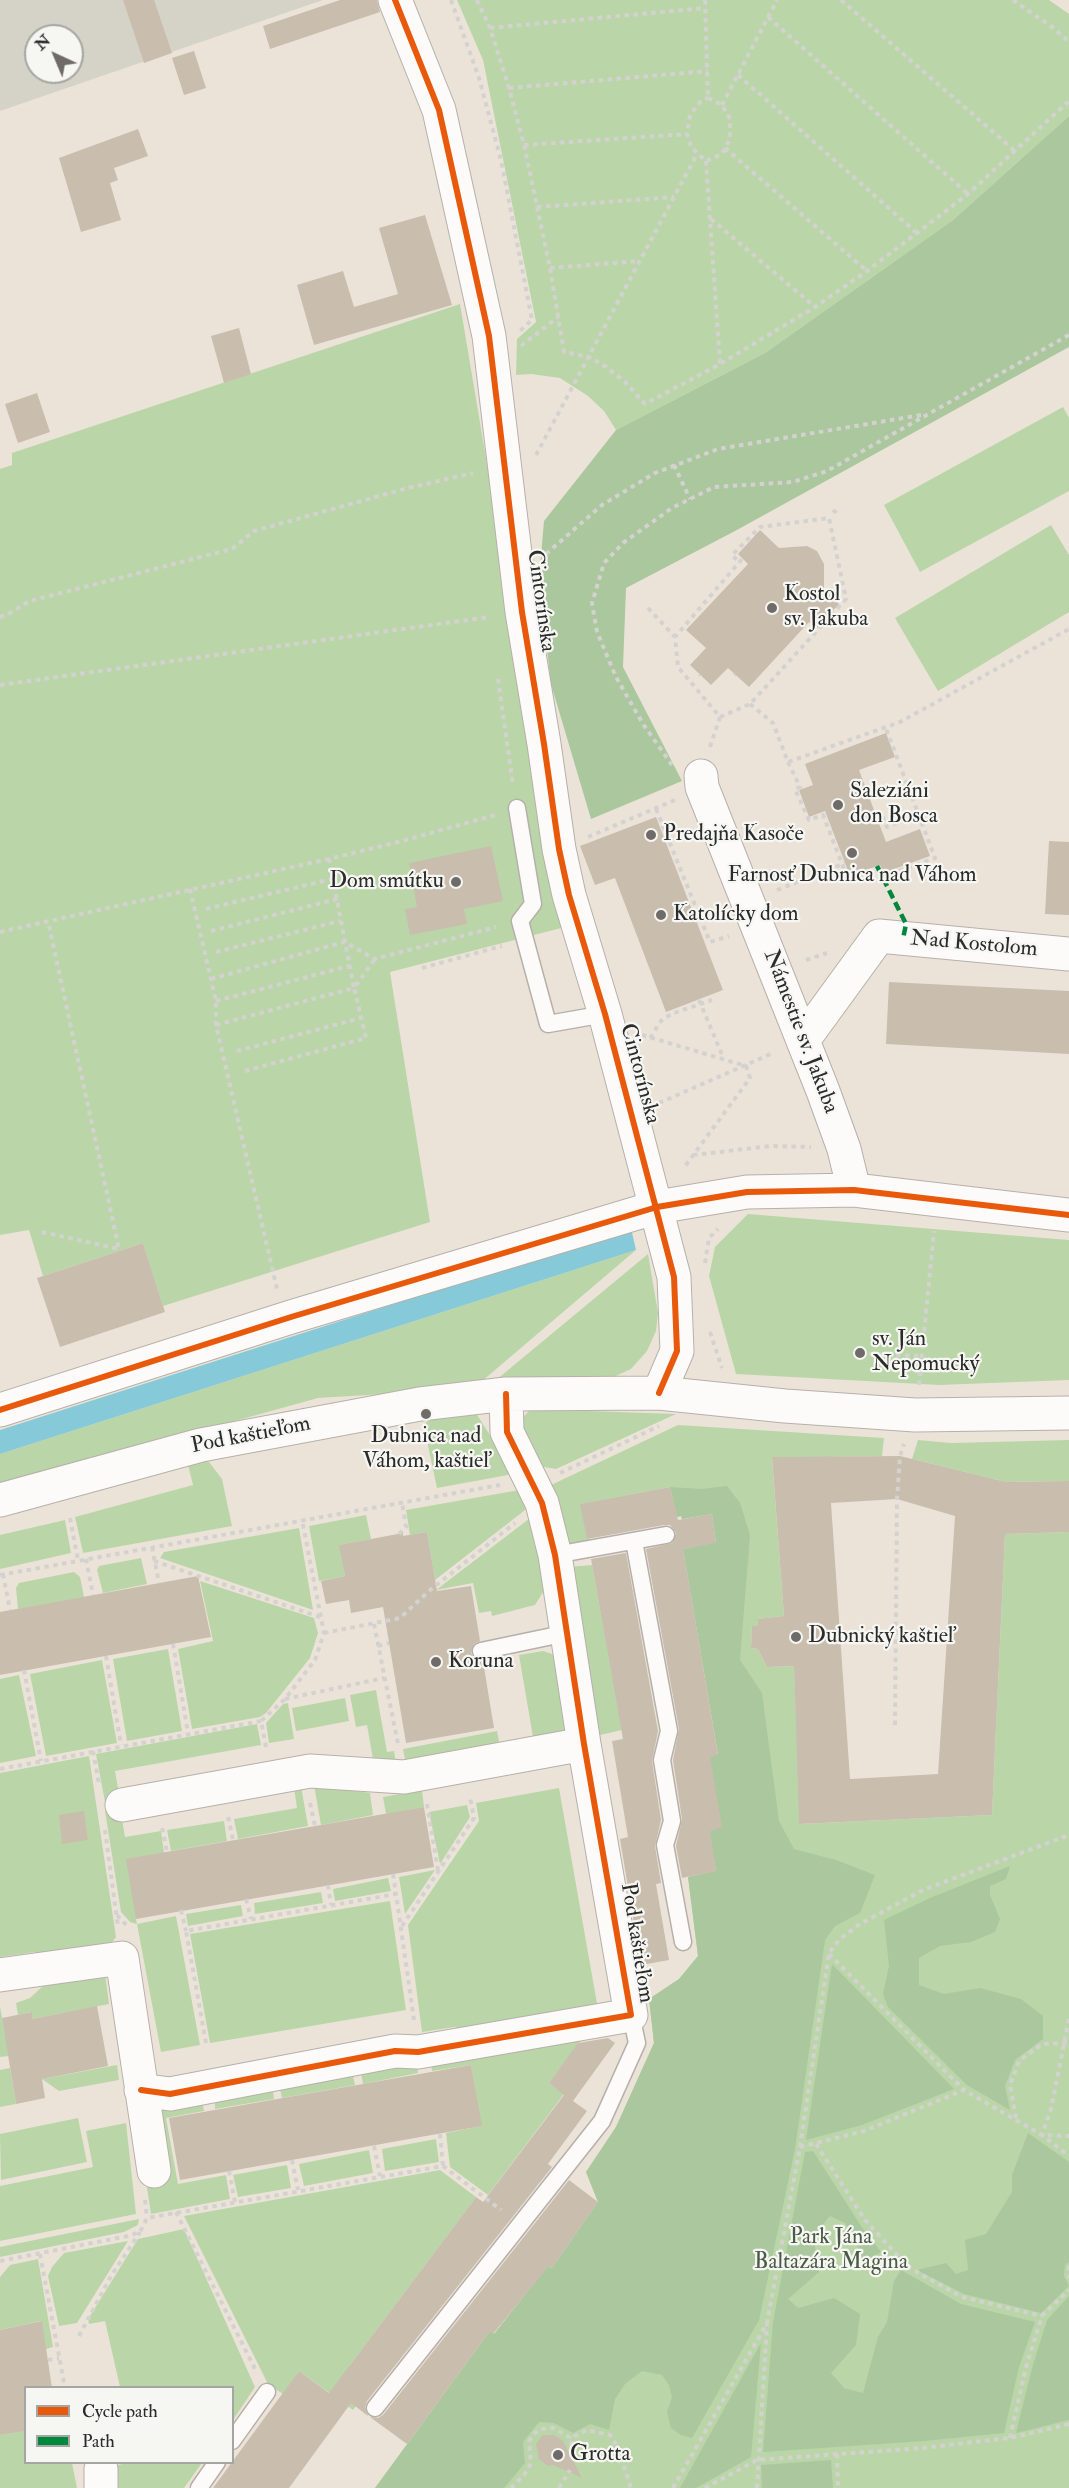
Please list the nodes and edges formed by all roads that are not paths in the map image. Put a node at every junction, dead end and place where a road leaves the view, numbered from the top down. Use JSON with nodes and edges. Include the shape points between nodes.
{"nodes":[{"id":1,"x":395,"y":0,"type":"edge"},
{"id":2,"x":685,"y":780,"type":"road end"},
{"id":3,"x":517,"y":808,"type":"road end"},
{"id":4,"x":1069,"y":954,"type":"edge"},
{"id":5,"x":605,"y":1014,"type":"junction"},
{"id":6,"x":792,"y":1045,"type":"junction"},
{"id":7,"x":854,"y":1190,"type":"junction"},
{"id":8,"x":657,"y":1207,"type":"junction"},
{"id":9,"x":1069,"y":1215,"type":"edge"},
{"id":10,"x":658,"y":1393,"type":"junction"},
{"id":11,"x":506,"y":1394,"type":"junction"},
{"id":12,"x":0,"y":1410,"type":"edge"},
{"id":13,"x":1069,"y":1413,"type":"edge"},
{"id":14,"x":0,"y":1500,"type":"edge"},
{"id":15,"x":666,"y":1535,"type":"dead end"},
{"id":16,"x":634,"y":1541,"type":"junction"},
{"id":17,"x":555,"y":1555,"type":"junction"},
{"id":18,"x":567,"y":1632,"type":"junction"},
{"id":19,"x":482,"y":1651,"type":"dead end"},
{"id":20,"x":584,"y":1744,"type":"junction"},
{"id":21,"x":108,"y":1803,"type":"road end"},
{"id":22,"x":683,"y":1942,"type":"dead end"},
{"id":23,"x":0,"y":1975,"type":"edge"},
{"id":24,"x":631,"y":2015,"type":"junction"},
{"id":25,"x":141,"y":2090,"type":"junction"},
{"id":26,"x":154,"y":2171,"type":"dead end"},
{"id":27,"x":267,"y":2392,"type":"road end"},
{"id":28,"x":375,"y":2408,"type":"dead end"},
{"id":29,"x":234,"y":2438,"type":"edge"},
{"id":30,"x":216,"y":2464,"type":"edge"},
{"id":31,"x":198,"y":2488,"type":"edge"}],
"edges":[{"from":1,"to":5,"type":"street","name":"Cintorínska","via":[[439,110],[489,336],[500,363],[522,612],[559,849]]},
{"from":2,"to":6,"type":"street","name":"Námestie sv. Jakuba","via":[[702,787],[754,914]]},
{"from":3,"to":5,"type":"lane","via":[[533,904],[520,921],[548,1024]]},
{"from":4,"to":6,"type":"street","name":"Nad Kostolom","via":[[879,936]]},
{"from":5,"to":8,"type":"street","name":"Cintorínska"},
{"from":6,"to":7,"type":"street","name":"Námestie sv. Jakuba","via":[[844,1149]]},
{"from":7,"to":8,"type":"street","via":[[747,1192]]},
{"from":7,"to":9,"type":"street"},
{"from":8,"to":10,"type":"street","name":"Cintorínska","via":[[674,1277],[677,1351]]},
{"from":8,"to":12,"type":"street","via":[[286,1318]]},
{"from":10,"to":11,"type":"street","name":"Pod kaštieľom"},
{"from":10,"to":13,"type":"street","via":[[785,1407],[915,1415]]},
{"from":11,"to":14,"type":"street","name":"Pod kaštieľom","via":[[420,1404],[201,1444]]},
{"from":11,"to":17,"type":"street","name":"Pod kaštieľom","via":[[507,1432],[542,1503]]},
{"from":15,"to":16,"type":"lane"},
{"from":16,"to":17,"type":"lane"},
{"from":16,"to":22,"type":"lane","via":[[669,1731],[662,1760],[672,1821],[665,1845]]},
{"from":17,"to":18,"type":"street","name":"Pod kaštieľom"},
{"from":18,"to":19,"type":"lane"},
{"from":18,"to":20,"type":"street","name":"Pod kaštieľom"},
{"from":20,"to":21,"type":"street","via":[[413,1775],[310,1771]]},
{"from":20,"to":24,"type":"street","name":"Pod kaštieľom"},
{"from":23,"to":25,"type":"street","via":[[122,1958]]},
{"from":24,"to":25,"type":"street","name":"Pod kaštieľom","via":[[418,2052],[395,2051],[170,2094]]},
{"from":24,"to":28,"type":"lane","via":[[637,2043],[602,2121]]},
{"from":25,"to":26,"type":"street"},
{"from":27,"to":29,"type":"lane"},
{"from":30,"to":31,"type":"lane"}]}
